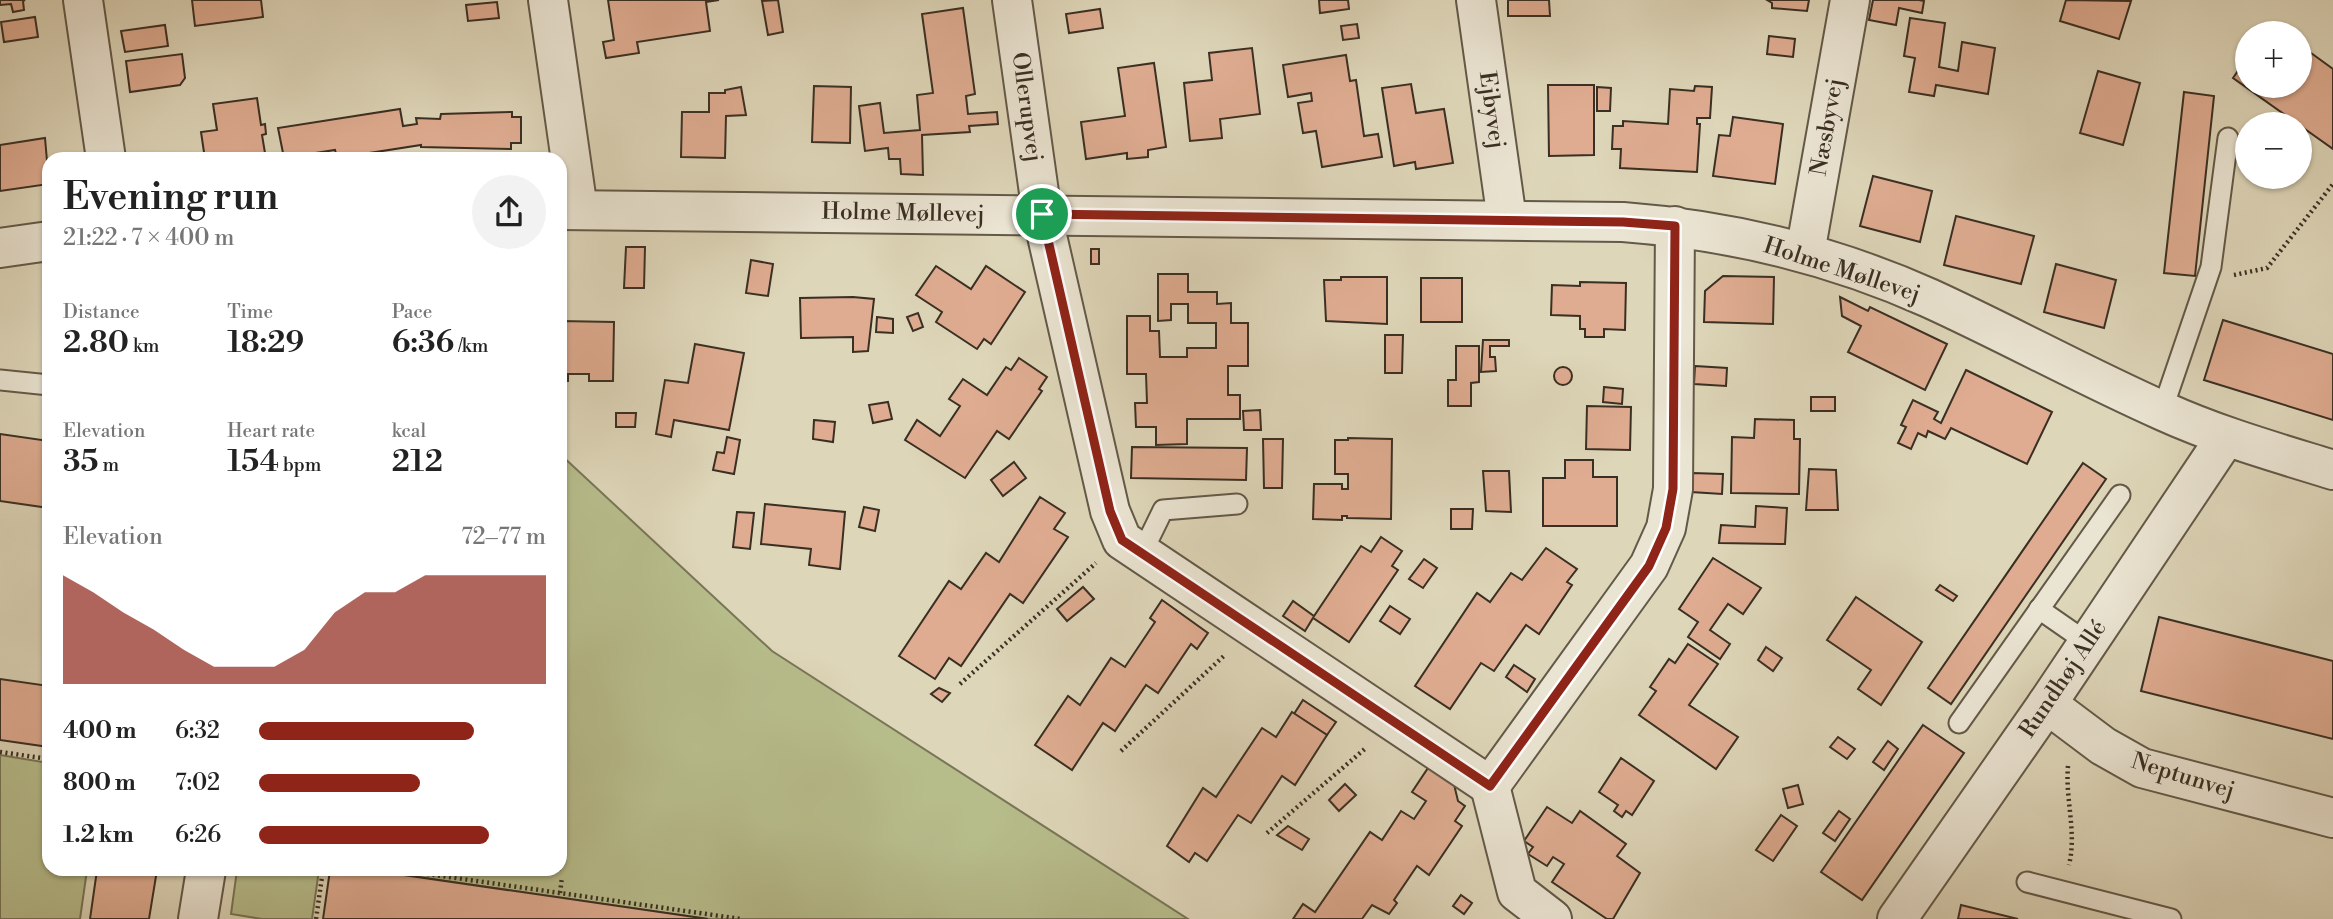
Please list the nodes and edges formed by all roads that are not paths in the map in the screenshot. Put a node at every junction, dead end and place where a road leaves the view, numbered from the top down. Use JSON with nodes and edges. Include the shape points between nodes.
{"nodes":[{"id":1,"x":83,"y":0,"type":"edge"},
{"id":2,"x":548,"y":0,"type":"edge"},
{"id":3,"x":1012,"y":0,"type":"edge"},
{"id":4,"x":1476,"y":0,"type":"edge"},
{"id":5,"x":1850,"y":0,"type":"edge"},
{"id":6,"x":2228,"y":138,"type":"dead end"},
{"id":7,"x":105,"y":152,"type":"edge"},
{"id":8,"x":563,"y":152,"type":"edge"},
{"id":9,"x":567,"y":190,"type":"edge"},
{"id":10,"x":569,"y":210,"type":"edge"},
{"id":11,"x":1042,"y":214,"type":"junction"},
{"id":12,"x":1507,"y":220,"type":"junction"},
{"id":13,"x":1675,"y":226,"type":"junction"},
{"id":14,"x":42,"y":243,"type":"edge"},
{"id":15,"x":0,"y":248,"type":"edge"},
{"id":16,"x":1805,"y":253,"type":"junction"},
{"id":17,"x":0,"y":380,"type":"edge"},
{"id":18,"x":42,"y":384,"type":"edge"},
{"id":19,"x":2162,"y":411,"type":"junction"},
{"id":20,"x":2226,"y":437,"type":"junction"},
{"id":21,"x":2333,"y":470,"type":"edge"},
{"id":22,"x":2120,"y":495,"type":"dead end"},
{"id":23,"x":1237,"y":504,"type":"dead end"},
{"id":24,"x":1132,"y":546,"type":"junction"},
{"id":25,"x":2039,"y":609,"type":"junction"},
{"id":26,"x":2088,"y":643,"type":"junction"},
{"id":27,"x":2060,"y":713,"type":"junction"},
{"id":28,"x":1959,"y":723,"type":"dead end"},
{"id":29,"x":1490,"y":786,"type":"junction"},
{"id":30,"x":2333,"y":818,"type":"edge"},
{"id":31,"x":205,"y":876,"type":"edge"},
{"id":32,"x":2027,"y":882,"type":"dead end"},
{"id":33,"x":198,"y":919,"type":"edge"},
{"id":34,"x":1552,"y":919,"type":"edge"},
{"id":35,"x":1897,"y":919,"type":"edge"},
{"id":36,"x":2172,"y":919,"type":"edge"}],
"edges":[{"from":1,"to":7,"type":"street"},
{"from":2,"to":8,"type":"street"},
{"from":3,"to":11,"type":"street","name":"Ollerupvej"},
{"from":4,"to":12,"type":"street","name":"Ejbyvej"},
{"from":5,"to":16,"type":"street","name":"Næsbyvej"},
{"from":6,"to":19,"type":"lane","via":[[2211,267]]},
{"from":9,"to":10,"type":"street"},
{"from":10,"to":11,"type":"street","name":"Holme Møllevej"},
{"from":11,"to":12,"type":"street","name":"Holme Møllevej"},
{"from":11,"to":24,"type":"street","name":"Ollerupvej","via":[[1110,511]]},
{"from":12,"to":13,"type":"street","name":"Holme Møllevej"},
{"from":13,"to":16,"type":"street","name":"Holme Møllevej"},
{"from":13,"to":29,"type":"street","via":[[1673,489],[1666,528],[1649,566]]},
{"from":14,"to":15,"type":"street"},
{"from":16,"to":19,"type":"street","name":"Holme Møllevej","via":[[1928,297]]},
{"from":17,"to":18,"type":"lane"},
{"from":19,"to":20,"type":"street","name":"Holme Møllevej"},
{"from":20,"to":21,"type":"street","name":"Holme Møllevej"},
{"from":20,"to":26,"type":"street","name":"Rundhøj Allé"},
{"from":22,"to":25,"type":"lane"},
{"from":23,"to":24,"type":"lane","via":[[1163,510]]},
{"from":24,"to":29,"type":"street"},
{"from":25,"to":26,"type":"lane"},
{"from":25,"to":28,"type":"lane"},
{"from":26,"to":27,"type":"street","name":"Rundhøj Allé"},
{"from":27,"to":30,"type":"street","name":"Neptunvej","via":[[2141,768]]},
{"from":27,"to":35,"type":"street","name":"Rundhøj Allé"},
{"from":29,"to":34,"type":"street","via":[[1517,892]]},
{"from":31,"to":33,"type":"street"},
{"from":32,"to":36,"type":"lane"}]}
